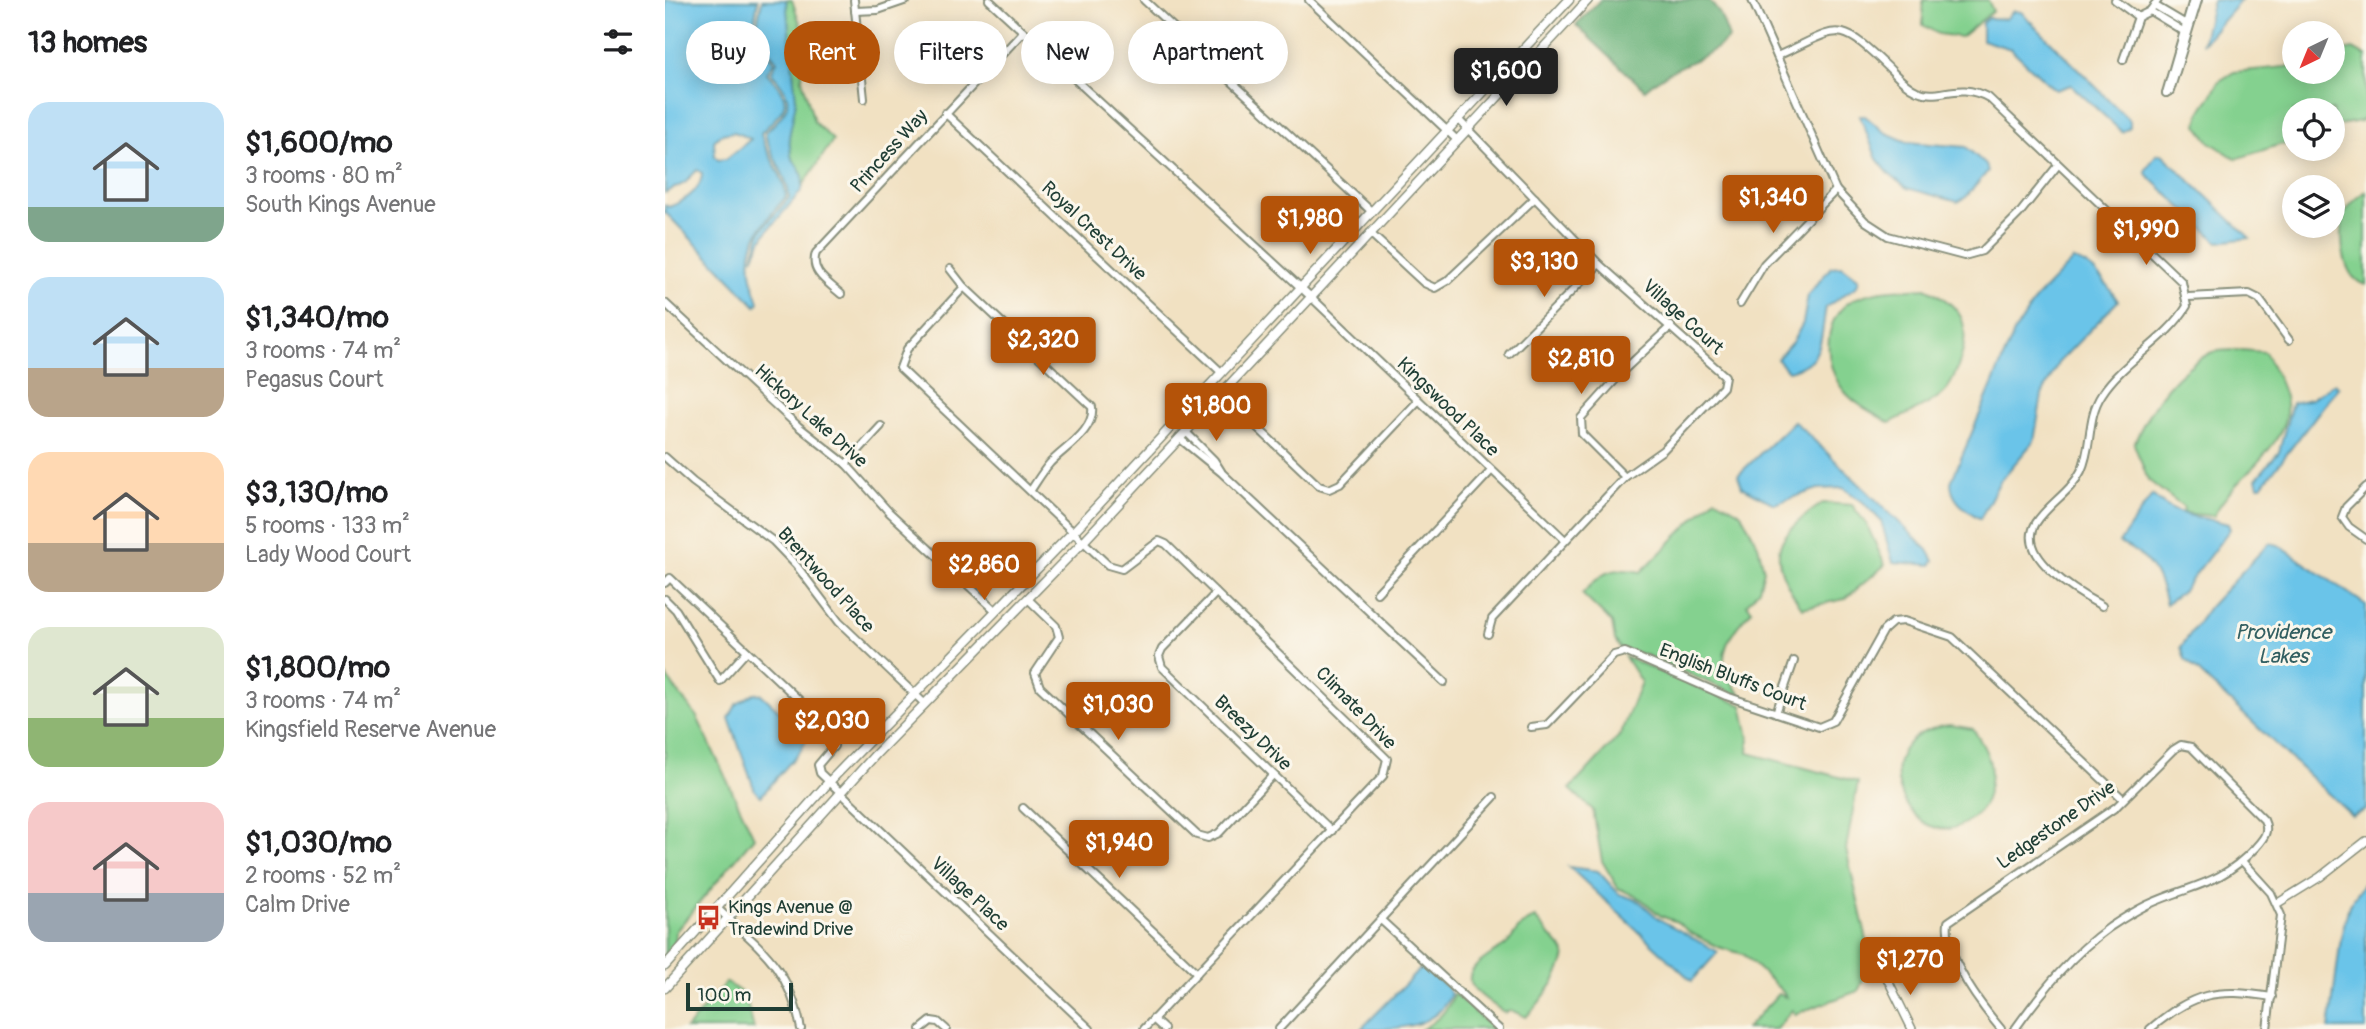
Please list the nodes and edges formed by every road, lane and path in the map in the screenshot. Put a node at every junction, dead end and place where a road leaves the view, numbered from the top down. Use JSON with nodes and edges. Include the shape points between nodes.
{"nodes":[{"id":1,"x":854,"y":0,"type":"edge"},
{"id":2,"x":907,"y":0,"type":"edge"},
{"id":3,"x":989,"y":0,"type":"edge"},
{"id":4,"x":1144,"y":0,"type":"edge"},
{"id":5,"x":1309,"y":0,"type":"edge"},
{"id":6,"x":1569,"y":0,"type":"edge"},
{"id":7,"x":1588,"y":0,"type":"edge"},
{"id":8,"x":1752,"y":0,"type":"edge"},
{"id":9,"x":2115,"y":0,"type":"edge"},
{"id":10,"x":2195,"y":0,"type":"edge"},
{"id":11,"x":2154,"y":5,"type":"edge"},
{"id":12,"x":855,"y":11,"type":"junction"},
{"id":13,"x":2138,"y":17,"type":"junction"},
{"id":14,"x":2184,"y":27,"type":"junction"},
{"id":15,"x":1021,"y":30,"type":"edge"},
{"id":16,"x":1021,"y":34,"type":"edge"},
{"id":17,"x":1524,"y":48,"type":"junction"},
{"id":18,"x":1777,"y":56,"type":"junction"},
{"id":19,"x":1533,"y":57,"type":"junction"},
{"id":20,"x":2123,"y":60,"type":"dead end"},
{"id":21,"x":1079,"y":84,"type":"edge"},
{"id":22,"x":865,"y":99,"type":"dead end"},
{"id":23,"x":945,"y":113,"type":"junction"},
{"id":24,"x":1458,"y":119,"type":"junction"},
{"id":25,"x":1467,"y":128,"type":"junction"},
{"id":26,"x":1447,"y":130,"type":"junction"},
{"id":27,"x":1457,"y":140,"type":"junction"},
{"id":28,"x":2058,"y":165,"type":"junction"},
{"id":29,"x":1836,"y":190,"type":"junction"},
{"id":30,"x":1535,"y":198,"type":"junction"},
{"id":31,"x":1371,"y":211,"type":"junction"},
{"id":32,"x":1370,"y":233,"type":"junction"},
{"id":33,"x":1599,"y":264,"type":"junction"},
{"id":34,"x":950,"y":270,"type":"dead end"},
{"id":35,"x":964,"y":288,"type":"junction"},
{"id":36,"x":1299,"y":288,"type":"junction"},
{"id":37,"x":841,"y":294,"type":"dead end"},
{"id":38,"x":1311,"y":297,"type":"junction"},
{"id":39,"x":2187,"y":298,"type":"junction"},
{"id":40,"x":665,"y":303,"type":"edge"},
{"id":41,"x":1740,"y":304,"type":"dead end"},
{"id":42,"x":1671,"y":326,"type":"junction"},
{"id":43,"x":2289,"y":340,"type":"dead end"},
{"id":44,"x":1509,"y":354,"type":"dead end"},
{"id":45,"x":1221,"y":372,"type":"junction"},
{"id":46,"x":1221,"y":393,"type":"junction"},
{"id":47,"x":1418,"y":401,"type":"junction"},
{"id":48,"x":881,"y":426,"type":"dead end"},
{"id":49,"x":1182,"y":435,"type":"junction"},
{"id":50,"x":665,"y":457,"type":"edge"},
{"id":51,"x":846,"y":464,"type":"junction"},
{"id":52,"x":1491,"y":471,"type":"junction"},
{"id":53,"x":1625,"y":477,"type":"junction"},
{"id":54,"x":2366,"y":486,"type":"edge"},
{"id":55,"x":1031,"y":490,"type":"junction"},
{"id":56,"x":1074,"y":531,"type":"junction"},
{"id":57,"x":1565,"y":539,"type":"junction"},
{"id":58,"x":2366,"y":539,"type":"edge"},
{"id":59,"x":1083,"y":542,"type":"junction"},
{"id":60,"x":665,"y":583,"type":"edge"},
{"id":61,"x":1216,"y":593,"type":"junction"},
{"id":62,"x":1377,"y":593,"type":"dead end"},
{"id":63,"x":665,"y":599,"type":"edge"},
{"id":64,"x":1028,"y":599,"type":"junction"},
{"id":65,"x":2102,"y":606,"type":"dead end"},
{"id":66,"x":996,"y":611,"type":"junction"},
{"id":67,"x":1488,"y":634,"type":"dead end"},
{"id":68,"x":747,"y":651,"type":"junction"},
{"id":69,"x":1794,"y":661,"type":"dead end"},
{"id":70,"x":1444,"y":682,"type":"dead end"},
{"id":71,"x":914,"y":695,"type":"junction"},
{"id":72,"x":925,"y":704,"type":"junction"},
{"id":73,"x":1776,"y":713,"type":"junction"},
{"id":74,"x":1531,"y":727,"type":"dead end"},
{"id":75,"x":1273,"y":775,"type":"junction"},
{"id":76,"x":829,"y":782,"type":"junction"},
{"id":77,"x":840,"y":793,"type":"junction"},
{"id":78,"x":1494,"y":797,"type":"dead end"},
{"id":79,"x":2123,"y":799,"type":"junction"},
{"id":80,"x":1023,"y":807,"type":"dead end"},
{"id":81,"x":1332,"y":831,"type":"junction"},
{"id":82,"x":2366,"y":841,"type":"edge"},
{"id":83,"x":2242,"y":861,"type":"junction"},
{"id":84,"x":2278,"y":904,"type":"junction"},
{"id":85,"x":717,"y":908,"type":"junction"},
{"id":86,"x":727,"y":918,"type":"junction"},
{"id":87,"x":1381,"y":920,"type":"junction"},
{"id":88,"x":665,"y":965,"type":"edge"},
{"id":89,"x":1197,"y":973,"type":"junction"},
{"id":90,"x":1886,"y":976,"type":"dead end"},
{"id":91,"x":665,"y":988,"type":"edge"},
{"id":92,"x":2272,"y":997,"type":"junction"},
{"id":93,"x":1153,"y":1019,"type":"junction"},
{"id":94,"x":801,"y":1029,"type":"edge"},
{"id":95,"x":921,"y":1029,"type":"edge"},
{"id":96,"x":946,"y":1029,"type":"edge"},
{"id":97,"x":1090,"y":1029,"type":"edge"},
{"id":98,"x":1144,"y":1029,"type":"edge"},
{"id":99,"x":1164,"y":1029,"type":"edge"},
{"id":100,"x":1279,"y":1029,"type":"edge"},
{"id":101,"x":1499,"y":1029,"type":"edge"},
{"id":102,"x":1912,"y":1029,"type":"edge"},
{"id":103,"x":2001,"y":1029,"type":"edge"},
{"id":104,"x":2015,"y":1029,"type":"edge"},
{"id":105,"x":2150,"y":1029,"type":"edge"},
{"id":106,"x":2267,"y":1029,"type":"edge"}],
"edges":[{"from":1,"to":12,"type":"street"},
{"from":2,"to":12,"type":"street","via":[[878,10]]},
{"from":3,"to":15,"type":"street","name":"Kingswood Place"},
{"from":4,"to":31,"type":"street"},
{"from":5,"to":26,"type":"street"},
{"from":6,"to":17,"type":"main road"},
{"from":7,"to":19,"type":"main road"},
{"from":8,"to":18,"type":"street"},
{"from":9,"to":13,"type":"street"},
{"from":10,"to":14,"type":"street"},
{"from":10,"to":14,"type":"street","via":[[2166,93]]},
{"from":11,"to":13,"type":"street"},
{"from":11,"to":14,"type":"street"},
{"from":12,"to":22,"type":"street"},
{"from":13,"to":20,"type":"street"},
{"from":16,"to":23,"type":"street","name":"Princess Way"},
{"from":17,"to":19,"type":"main road"},
{"from":17,"to":24,"type":"main road"},
{"from":18,"to":28,"type":"street","via":[[1829,33],[1851,34],[1917,91],[1963,89],[1989,98]]},
{"from":18,"to":29,"type":"street"},
{"from":19,"to":25,"type":"main road"},
{"from":21,"to":36,"type":"street","name":"Kingswood Place"},
{"from":23,"to":37,"type":"street","name":"Princess Way","via":[[816,253],[816,271]]},
{"from":23,"to":45,"type":"street","name":"Royal Crest Drive"},
{"from":24,"to":25,"type":"street","name":"Village Court"},
{"from":24,"to":26,"type":"main road"},
{"from":25,"to":27,"type":"main road"},
{"from":25,"to":30,"type":"street","name":"Village Court"},
{"from":26,"to":27,"type":"street"},
{"from":26,"to":31,"type":"main road"},
{"from":27,"to":32,"type":"main road"},
{"from":28,"to":29,"type":"street","via":[[1989,246],[1964,256],[1888,236],[1865,221]]},
{"from":28,"to":39,"type":"street","via":[[2182,282]]},
{"from":29,"to":41,"type":"street","via":[[1764,264]]},
{"from":30,"to":32,"type":"street","via":[[1435,288]]},
{"from":30,"to":33,"type":"street","name":"Village Court"},
{"from":31,"to":36,"type":"main road"},
{"from":32,"to":38,"type":"main road"},
{"from":33,"to":42,"type":"street","name":"Village Court"},
{"from":33,"to":44,"type":"street"},
{"from":34,"to":35,"type":"street"},
{"from":35,"to":55,"type":"street","via":[[1092,407],[1089,425],[1050,463]]},
{"from":35,"to":55,"type":"street","name":"Climate Drive","via":[[907,349],[900,368]]},
{"from":36,"to":38,"type":"street","name":"Kingswood Place"},
{"from":36,"to":45,"type":"main road"},
{"from":38,"to":46,"type":"main road"},
{"from":38,"to":47,"type":"street","name":"Kingswood Place"},
{"from":39,"to":43,"type":"street","via":[[2249,294],[2259,299]]},
{"from":39,"to":65,"type":"street","via":[[2182,315],[2104,391],[2091,419],[2081,471],[2030,536],[2038,558],[2075,592]]},
{"from":40,"to":51,"type":"street","name":"Hickory Lake Drive"},
{"from":42,"to":53,"type":"street","via":[[1581,418],[1582,434]]},
{"from":42,"to":53,"type":"street","name":"Village Court","via":[[1725,376],[1723,387],[1663,450]]},
{"from":45,"to":56,"type":"main road"},
{"from":46,"to":47,"type":"street","via":[[1325,489],[1340,484]]},
{"from":46,"to":49,"type":"main road"},
{"from":47,"to":52,"type":"street","name":"Kingswood Place"},
{"from":48,"to":51,"type":"street"},
{"from":49,"to":59,"type":"main road"},
{"from":49,"to":70,"type":"street"},
{"from":50,"to":71,"type":"street","name":"Brentwood Place","via":[[773,541],[839,622]]},
{"from":51,"to":66,"type":"street","name":"Hickory Lake Drive","via":[[889,512]]},
{"from":52,"to":57,"type":"street","name":"Kingswood Place"},
{"from":52,"to":62,"type":"street"},
{"from":53,"to":57,"type":"street","name":"Village Court"},
{"from":54,"to":58,"type":"street","via":[[2342,517]]},
{"from":55,"to":56,"type":"street","name":"Climate Drive"},
{"from":56,"to":59,"type":"street","name":"Climate Drive"},
{"from":56,"to":66,"type":"main road"},
{"from":57,"to":67,"type":"street","name":"Village Court","via":[[1492,619]]},
{"from":59,"to":61,"type":"street","name":"Climate Drive","via":[[1108,565],[1122,569],[1159,541]]},
{"from":59,"to":64,"type":"main road"},
{"from":60,"to":68,"type":"street","via":[[670,578]]},
{"from":61,"to":75,"type":"street","name":"Breezy Drive","via":[[1162,649],[1162,667]]},
{"from":61,"to":81,"type":"street","name":"Climate Drive","via":[[1387,759],[1383,776]]},
{"from":63,"to":68,"type":"street","via":[[720,681]]},
{"from":64,"to":72,"type":"main road"},
{"from":64,"to":75,"type":"street","via":[[1056,626],[1059,637],[1038,664],[1035,673],[1040,687],[1197,835],[1208,838],[1219,833]]},
{"from":66,"to":71,"type":"main road"},
{"from":68,"to":76,"type":"street","via":[[835,734],[837,742],[818,765]]},
{"from":69,"to":73,"type":"street"},
{"from":71,"to":72,"type":"street","name":"Brentwood Place"},
{"from":71,"to":76,"type":"main road"},
{"from":72,"to":77,"type":"main road"},
{"from":73,"to":74,"type":"street","name":"English Bluffs Court","via":[[1625,652],[1614,655],[1547,724]]},
{"from":73,"to":79,"type":"street","name":"English Bluffs Court","via":[[1827,726],[1884,630],[1893,622],[1904,621],[1951,637]]},
{"from":75,"to":81,"type":"street","name":"Breezy Drive"},
{"from":76,"to":77,"type":"street","name":"Village Place"},
{"from":76,"to":85,"type":"main road"},
{"from":77,"to":86,"type":"main road"},
{"from":77,"to":97,"type":"street","name":"Village Place"},
{"from":78,"to":87,"type":"street"},
{"from":79,"to":83,"type":"street","name":"Ledgestone Drive","via":[[2173,750],[2181,744],[2191,747],[2265,823],[2263,839]]},
{"from":79,"to":103,"type":"street","name":"Ledgestone Drive","via":[[1948,922],[1949,941],[1962,973]]},
{"from":80,"to":89,"type":"street"},
{"from":81,"to":89,"type":"street","name":"Climate Drive"},
{"from":82,"to":84,"type":"street"},
{"from":83,"to":84,"type":"street"},
{"from":83,"to":104,"type":"street","name":"Ledgestone Drive","via":[[2212,882],[2148,904],[2109,928],[2063,967]]},
{"from":84,"to":92,"type":"street","via":[[2281,928]]},
{"from":85,"to":86,"type":"street"},
{"from":85,"to":88,"type":"main road"},
{"from":86,"to":91,"type":"main road"},
{"from":86,"to":94,"type":"street","via":[[778,966],[793,996]]},
{"from":87,"to":100,"type":"street"},
{"from":87,"to":101,"type":"street"},
{"from":89,"to":93,"type":"street","name":"Climate Drive"},
{"from":90,"to":102,"type":"street"},
{"from":92,"to":105,"type":"street","via":[[2209,992]]},
{"from":92,"to":106,"type":"street"},
{"from":93,"to":98,"type":"street"},
{"from":93,"to":99,"type":"street"},
{"from":95,"to":96,"type":"street","via":[[931,1021]]}]}
